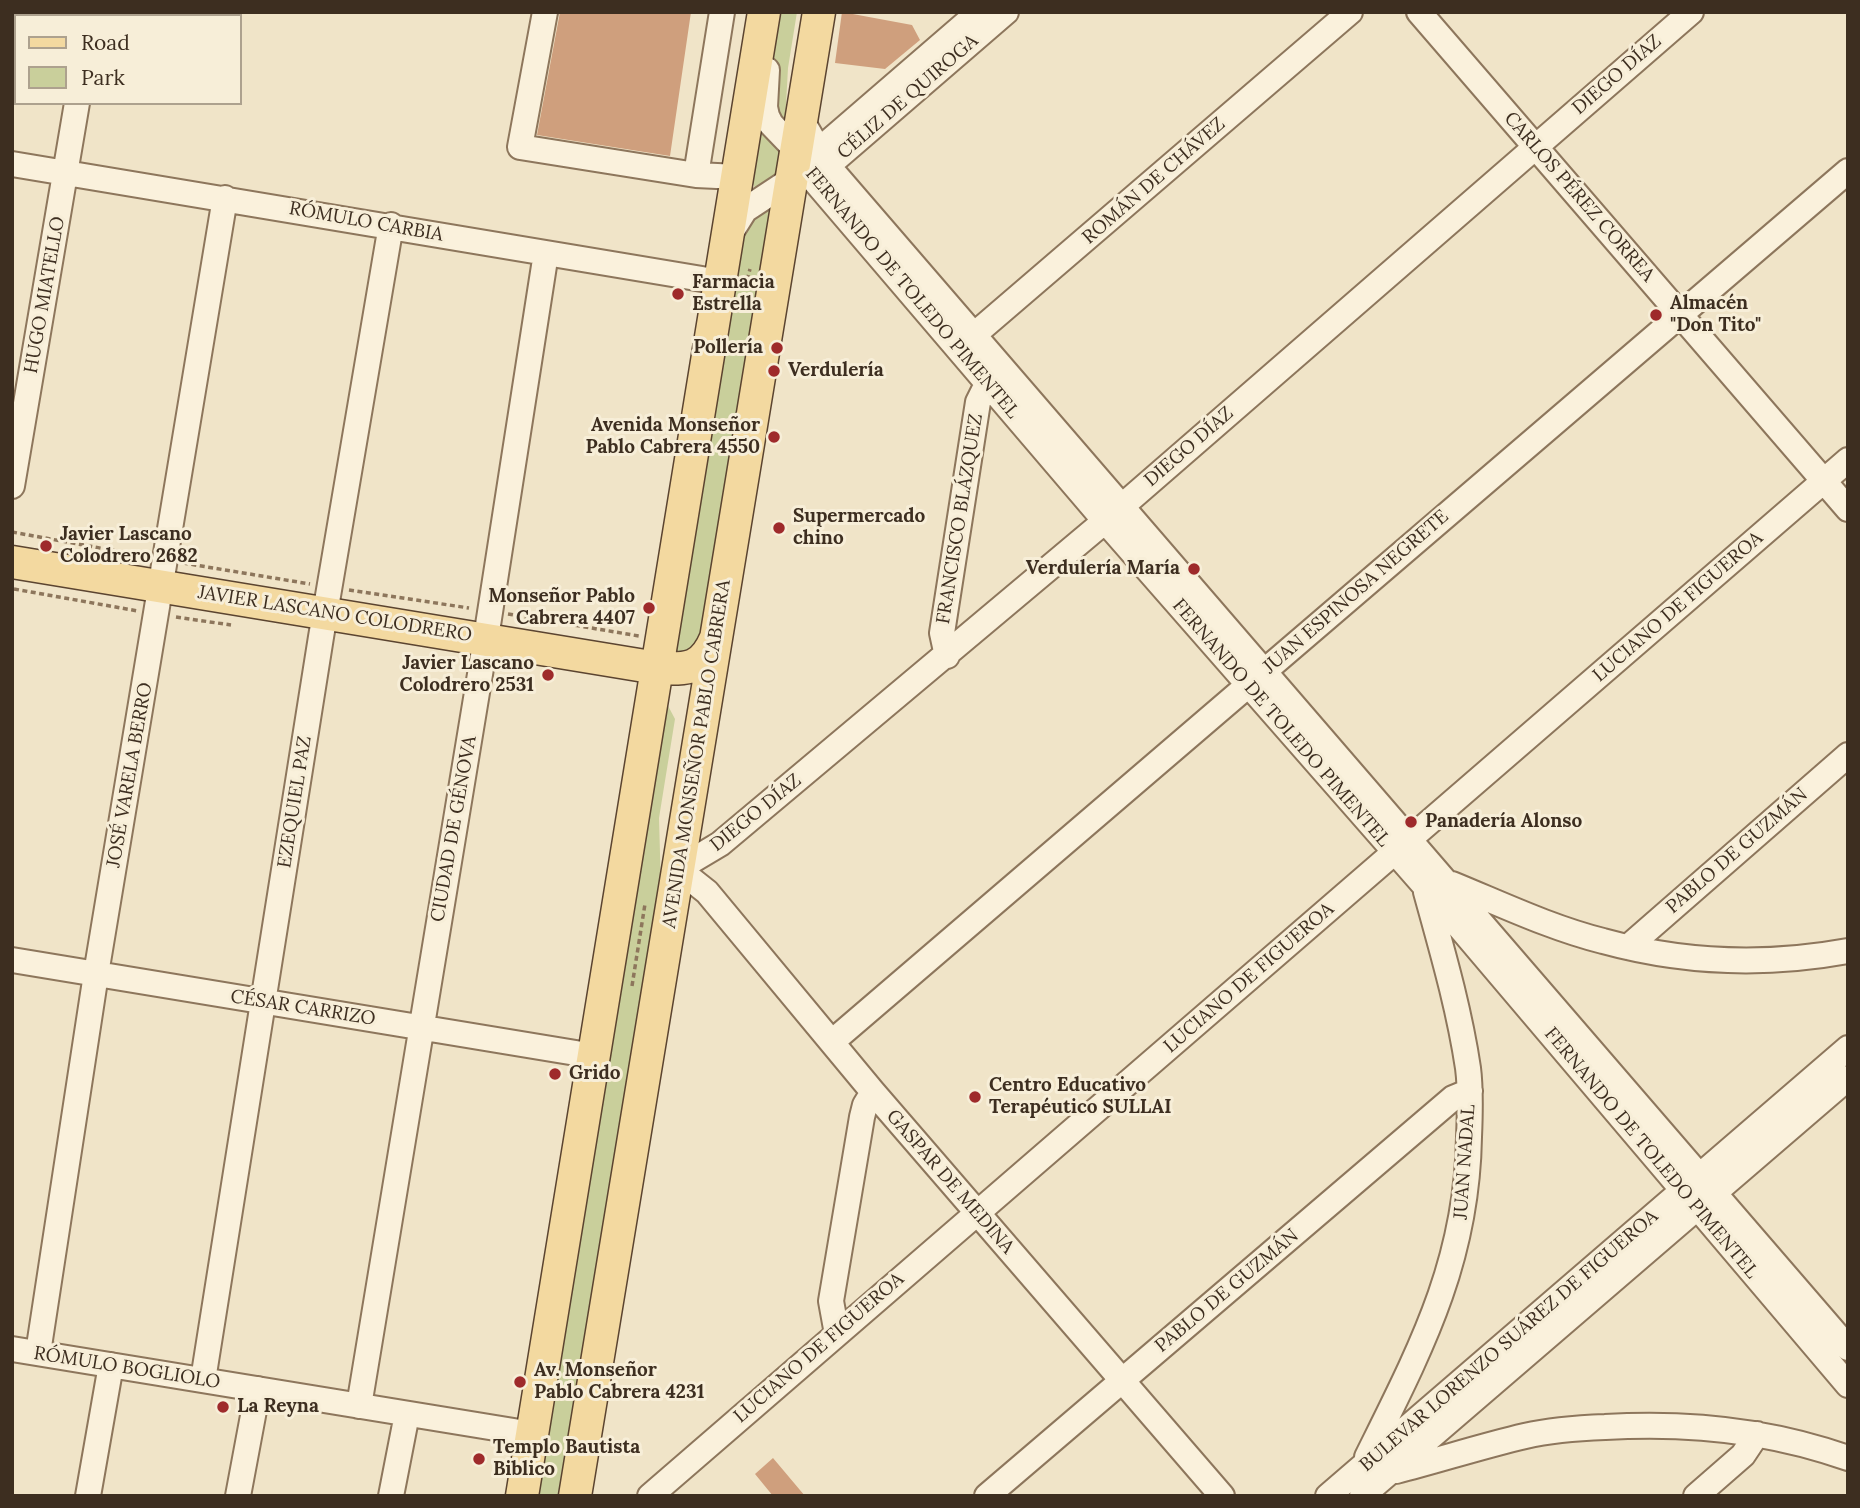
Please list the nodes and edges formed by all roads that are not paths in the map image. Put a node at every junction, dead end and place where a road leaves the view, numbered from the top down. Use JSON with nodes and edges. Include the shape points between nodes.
{"nodes":[{"id":1,"x":545,"y":12,"type":"edge"},
{"id":2,"x":722,"y":12,"type":"edge"},
{"id":3,"x":819,"y":12,"type":"edge"},
{"id":4,"x":979,"y":12,"type":"edge"},
{"id":5,"x":1006,"y":12,"type":"edge"},
{"id":6,"x":1350,"y":12,"type":"edge"},
{"id":7,"x":1419,"y":12,"type":"edge"},
{"id":8,"x":1691,"y":12,"type":"edge"},
{"id":9,"x":762,"y":27,"type":"edge"},
{"id":10,"x":77,"y":105,"type":"edge"},
{"id":11,"x":1535,"y":146,"type":"junction"},
{"id":12,"x":12,"y":164,"type":"edge"},
{"id":13,"x":809,"y":165,"type":"junction"},
{"id":14,"x":1848,"y":171,"type":"edge"},
{"id":15,"x":65,"y":172,"type":"junction"},
{"id":16,"x":696,"y":175,"type":"junction"},
{"id":17,"x":738,"y":177,"type":"junction"},
{"id":18,"x":225,"y":198,"type":"junction"},
{"id":19,"x":391,"y":225,"type":"junction"},
{"id":20,"x":728,"y":239,"type":"junction"},
{"id":21,"x":546,"y":253,"type":"junction"},
{"id":22,"x":720,"y":282,"type":"junction"},
{"id":23,"x":1681,"y":314,"type":"junction"},
{"id":24,"x":966,"y":342,"type":"junction"},
{"id":25,"x":987,"y":384,"type":"junction"},
{"id":26,"x":1848,"y":460,"type":"edge"},
{"id":27,"x":1823,"y":481,"type":"junction"},
{"id":28,"x":12,"y":486,"type":"edge"},
{"id":29,"x":1848,"y":509,"type":"edge"},
{"id":30,"x":1113,"y":514,"type":"junction"},
{"id":31,"x":12,"y":562,"type":"edge"},
{"id":32,"x":162,"y":585,"type":"junction"},
{"id":33,"x":325,"y":613,"type":"junction"},
{"id":34,"x":486,"y":638,"type":"junction"},
{"id":35,"x":716,"y":638,"type":"junction"},
{"id":36,"x":947,"y":656,"type":"junction"},
{"id":37,"x":657,"y":668,"type":"junction"},
{"id":38,"x":1256,"y":677,"type":"junction"},
{"id":39,"x":1848,"y":755,"type":"edge"},
{"id":40,"x":1403,"y":846,"type":"junction"},
{"id":41,"x":678,"y":869,"type":"junction"},
{"id":42,"x":1436,"y":884,"type":"junction"},
{"id":43,"x":1628,"y":947,"type":"junction"},
{"id":44,"x":1848,"y":951,"type":"edge"},
{"id":45,"x":12,"y":960,"type":"edge"},
{"id":46,"x":96,"y":974,"type":"junction"},
{"id":47,"x":263,"y":1001,"type":"junction"},
{"id":48,"x":420,"y":1027,"type":"junction"},
{"id":49,"x":833,"y":1041,"type":"junction"},
{"id":50,"x":1848,"y":1048,"type":"edge"},
{"id":51,"x":594,"y":1056,"type":"junction"},
{"id":52,"x":1848,"y":1078,"type":"edge"},
{"id":53,"x":1470,"y":1091,"type":"junction"},
{"id":54,"x":873,"y":1092,"type":"junction"},
{"id":55,"x":1698,"y":1191,"type":"junction"},
{"id":56,"x":976,"y":1212,"type":"junction"},
{"id":57,"x":837,"y":1334,"type":"junction"},
{"id":58,"x":1848,"y":1348,"type":"edge"},
{"id":59,"x":12,"y":1349,"type":"edge"},
{"id":60,"x":38,"y":1353,"type":"junction"},
{"id":61,"x":110,"y":1365,"type":"junction"},
{"id":62,"x":203,"y":1380,"type":"junction"},
{"id":63,"x":1121,"y":1380,"type":"junction"},
{"id":64,"x":1848,"y":1385,"type":"edge"},
{"id":65,"x":258,"y":1389,"type":"junction"},
{"id":66,"x":359,"y":1406,"type":"junction"},
{"id":67,"x":407,"y":1414,"type":"junction"},
{"id":68,"x":532,"y":1434,"type":"junction"},
{"id":69,"x":1756,"y":1434,"type":"junction"},
{"id":70,"x":1848,"y":1458,"type":"edge"},
{"id":71,"x":1363,"y":1466,"type":"junction"},
{"id":72,"x":1388,"y":1473,"type":"junction"},
{"id":73,"x":88,"y":1496,"type":"edge"},
{"id":74,"x":238,"y":1496,"type":"edge"},
{"id":75,"x":391,"y":1496,"type":"edge"},
{"id":76,"x":522,"y":1496,"type":"edge"},
{"id":77,"x":575,"y":1496,"type":"edge"},
{"id":78,"x":650,"y":1496,"type":"edge"},
{"id":79,"x":987,"y":1496,"type":"edge"},
{"id":80,"x":1222,"y":1496,"type":"edge"},
{"id":81,"x":1328,"y":1496,"type":"edge"},
{"id":82,"x":1362,"y":1496,"type":"edge"},
{"id":83,"x":1696,"y":1496,"type":"edge"}],
"edges":[{"from":1,"to":16,"type":"street","via":[[520,147]]},
{"from":2,"to":16,"type":"street"},
{"from":3,"to":13,"type":"main road","name":"AVENIDA MONSEÑOR PABLO CABRERA","via":[[801,119]]},
{"from":4,"to":13,"type":"street","name":"CÉLIZ DE QUIROGA"},
{"from":5,"to":13,"type":"street","name":"CÉLIZ DE QUIROGA"},
{"from":6,"to":24,"type":"street","name":"ROMÁN DE CHÁVEZ"},
{"from":7,"to":11,"type":"street","name":"CARLOS PÉREZ CORREA"},
{"from":8,"to":11,"type":"street","name":"DIEGO DÍAZ"},
{"from":9,"to":13,"type":"street","name":"FERNANDO DE TOLEDO PIMENTEL","via":[[767,116]]},
{"from":9,"to":17,"type":"main road"},
{"from":10,"to":15,"type":"street","name":"HUGO MIATELLO"},
{"from":11,"to":23,"type":"street","name":"CARLOS PÉREZ CORREA"},
{"from":11,"to":30,"type":"street","name":"DIEGO DÍAZ"},
{"from":12,"to":15,"type":"street","name":"RÓMULO CARBIA"},
{"from":13,"to":20,"type":"street","name":"CÉLIZ DE QUIROGA","via":[[746,210]]},
{"from":13,"to":24,"type":"street","name":"FERNANDO DE TOLEDO PIMENTEL"},
{"from":13,"to":35,"type":"main road","name":"AVENIDA MONSEÑOR PABLO CABRERA","via":[[786,217]]},
{"from":14,"to":23,"type":"street","name":"JUAN ESPINOSA NEGRETE"},
{"from":15,"to":18,"type":"street","name":"RÓMULO CARBIA"},
{"from":15,"to":28,"type":"street","name":"HUGO MIATELLO"},
{"from":16,"to":17,"type":"street"},
{"from":17,"to":20,"type":"main road"},
{"from":18,"to":19,"type":"street","name":"RÓMULO CARBIA"},
{"from":18,"to":32,"type":"street","name":"JOSÉ VARELA BERRO"},
{"from":19,"to":21,"type":"street","name":"RÓMULO CARBIA"},
{"from":19,"to":33,"type":"street","name":"EZEQUIEL PAZ"},
{"from":20,"to":22,"type":"main road"},
{"from":21,"to":22,"type":"street","name":"RÓMULO CARBIA"},
{"from":21,"to":34,"type":"street","name":"CIUDAD DE GÉNOVA"},
{"from":22,"to":37,"type":"main road"},
{"from":23,"to":27,"type":"street","name":"CARLOS PÉREZ CORREA"},
{"from":23,"to":38,"type":"street","name":"JUAN ESPINOSA NEGRETE"},
{"from":24,"to":25,"type":"street","name":"FERNANDO DE TOLEDO PIMENTEL"},
{"from":24,"to":30,"type":"street","name":"FERNANDO DE TOLEDO PIMENTEL"},
{"from":25,"to":30,"type":"street","name":"FERNANDO DE TOLEDO PIMENTEL"},
{"from":25,"to":36,"type":"street","name":"FRANCISCO BLÁZQUEZ","via":[[978,402],[942,633]]},
{"from":26,"to":27,"type":"street","name":"LUCIANO DE FIGUEROA"},
{"from":27,"to":29,"type":"street","name":"CARLOS PÉREZ CORREA"},
{"from":27,"to":40,"type":"street","name":"LUCIANO DE FIGUEROA"},
{"from":30,"to":36,"type":"street","name":"DIEGO DÍAZ"},
{"from":30,"to":38,"type":"street","name":"FERNANDO DE TOLEDO PIMENTEL"},
{"from":31,"to":32,"type":"main road","name":"JAVIER LASCANO COLODRERO"},
{"from":32,"to":33,"type":"main road","name":"JAVIER LASCANO COLODRERO"},
{"from":32,"to":46,"type":"street","name":"JOSÉ VARELA BERRO"},
{"from":33,"to":34,"type":"main road","name":"JAVIER LASCANO COLODRERO"},
{"from":33,"to":47,"type":"street","name":"EZEQUIEL PAZ"},
{"from":34,"to":37,"type":"main road","name":"JAVIER LASCANO COLODRERO"},
{"from":34,"to":48,"type":"street","name":"CIUDAD DE GÉNOVA"},
{"from":35,"to":37,"type":"main road","name":"JAVIER LASCANO COLODRERO","via":[[708,655],[696,665]]},
{"from":35,"to":41,"type":"main road","name":"AVENIDA MONSEÑOR PABLO CABRERA"},
{"from":36,"to":41,"type":"street","name":"DIEGO DÍAZ","via":[[720,844]]},
{"from":37,"to":41,"type":"main road","via":[[677,685],[685,700],[668,818]]},
{"from":37,"to":51,"type":"main road"},
{"from":38,"to":40,"type":"street","name":"FERNANDO DE TOLEDO PIMENTEL"},
{"from":38,"to":49,"type":"street","name":"JUAN ESPINOSA NEGRETE"},
{"from":39,"to":43,"type":"street","name":"PABLO DE GUZMÁN"},
{"from":40,"to":42,"type":"street","name":"FERNANDO DE TOLEDO PIMENTEL"},
{"from":40,"to":56,"type":"street","name":"LUCIANO DE FIGUEROA"},
{"from":41,"to":49,"type":"street","name":"GASPAR DE MEDINA","via":[[708,892]]},
{"from":41,"to":77,"type":"main road","name":"AVENIDA MONSEÑOR PABLO CABRERA"},
{"from":42,"to":43,"type":"street"},
{"from":42,"to":53,"type":"street","name":"JUAN NADAL"},
{"from":42,"to":55,"type":"street","name":"FERNANDO DE TOLEDO PIMENTEL"},
{"from":43,"to":44,"type":"street","via":[[1741,962]]},
{"from":45,"to":46,"type":"street","name":"CÉSAR CARRIZO"},
{"from":46,"to":47,"type":"street","name":"CÉSAR CARRIZO"},
{"from":46,"to":60,"type":"street","name":"JOSÉ VARELA BERRO"},
{"from":47,"to":48,"type":"street","name":"CÉSAR CARRIZO"},
{"from":47,"to":62,"type":"street","name":"EZEQUIEL PAZ"},
{"from":48,"to":51,"type":"street","name":"CÉSAR CARRIZO"},
{"from":48,"to":66,"type":"street","name":"CIUDAD DE GÉNOVA"},
{"from":49,"to":54,"type":"street","name":"GASPAR DE MEDINA"},
{"from":50,"to":55,"type":"street","name":"BULEVAR LORENZO SUÁREZ DE FIGUEROA"},
{"from":51,"to":68,"type":"main road"},
{"from":52,"to":55,"type":"street","name":"BULEVAR LORENZO SUÁREZ DE FIGUEROA"},
{"from":53,"to":63,"type":"street","name":"PABLO DE GUZMÁN","via":[[1453,1098]]},
{"from":53,"to":71,"type":"street","name":"JUAN NADAL","via":[[1467,1186],[1449,1273],[1420,1349]]},
{"from":54,"to":56,"type":"street","name":"GASPAR DE MEDINA"},
{"from":54,"to":57,"type":"street","via":[[862,1117],[831,1300]]},
{"from":55,"to":58,"type":"street","name":"FERNANDO DE TOLEDO PIMENTEL"},
{"from":55,"to":64,"type":"street","name":"FERNANDO DE TOLEDO PIMENTEL"},
{"from":55,"to":71,"type":"street","name":"BULEVAR LORENZO SUÁREZ DE FIGUEROA"},
{"from":55,"to":72,"type":"street","name":"BULEVAR LORENZO SUÁREZ DE FIGUEROA"},
{"from":56,"to":57,"type":"street","name":"LUCIANO DE FIGUEROA"},
{"from":56,"to":63,"type":"street","name":"GASPAR DE MEDINA"},
{"from":57,"to":78,"type":"street","name":"LUCIANO DE FIGUEROA"},
{"from":59,"to":60,"type":"street","name":"RÓMULO BOGLIOLO"},
{"from":60,"to":61,"type":"street","name":"RÓMULO BOGLIOLO"},
{"from":61,"to":62,"type":"street","name":"RÓMULO BOGLIOLO"},
{"from":61,"to":73,"type":"street"},
{"from":62,"to":65,"type":"street","name":"RÓMULO BOGLIOLO"},
{"from":63,"to":79,"type":"street","name":"PABLO DE GUZMÁN"},
{"from":63,"to":80,"type":"street","name":"GASPAR DE MEDINA"},
{"from":65,"to":66,"type":"street","name":"RÓMULO BOGLIOLO"},
{"from":65,"to":74,"type":"street"},
{"from":66,"to":67,"type":"street","name":"RÓMULO BOGLIOLO"},
{"from":67,"to":68,"type":"street","name":"RÓMULO BOGLIOLO"},
{"from":67,"to":75,"type":"street"},
{"from":68,"to":76,"type":"main road"},
{"from":69,"to":70,"type":"street"},
{"from":69,"to":72,"type":"street","via":[[1687,1425],[1577,1429],[1527,1436]]},
{"from":69,"to":83,"type":"street","via":[[1743,1455]]},
{"from":71,"to":81,"type":"street","name":"BULEVAR LORENZO SUÁREZ DE FIGUEROA"},
{"from":72,"to":82,"type":"street","name":"BULEVAR LORENZO SUÁREZ DE FIGUEROA"}]}
